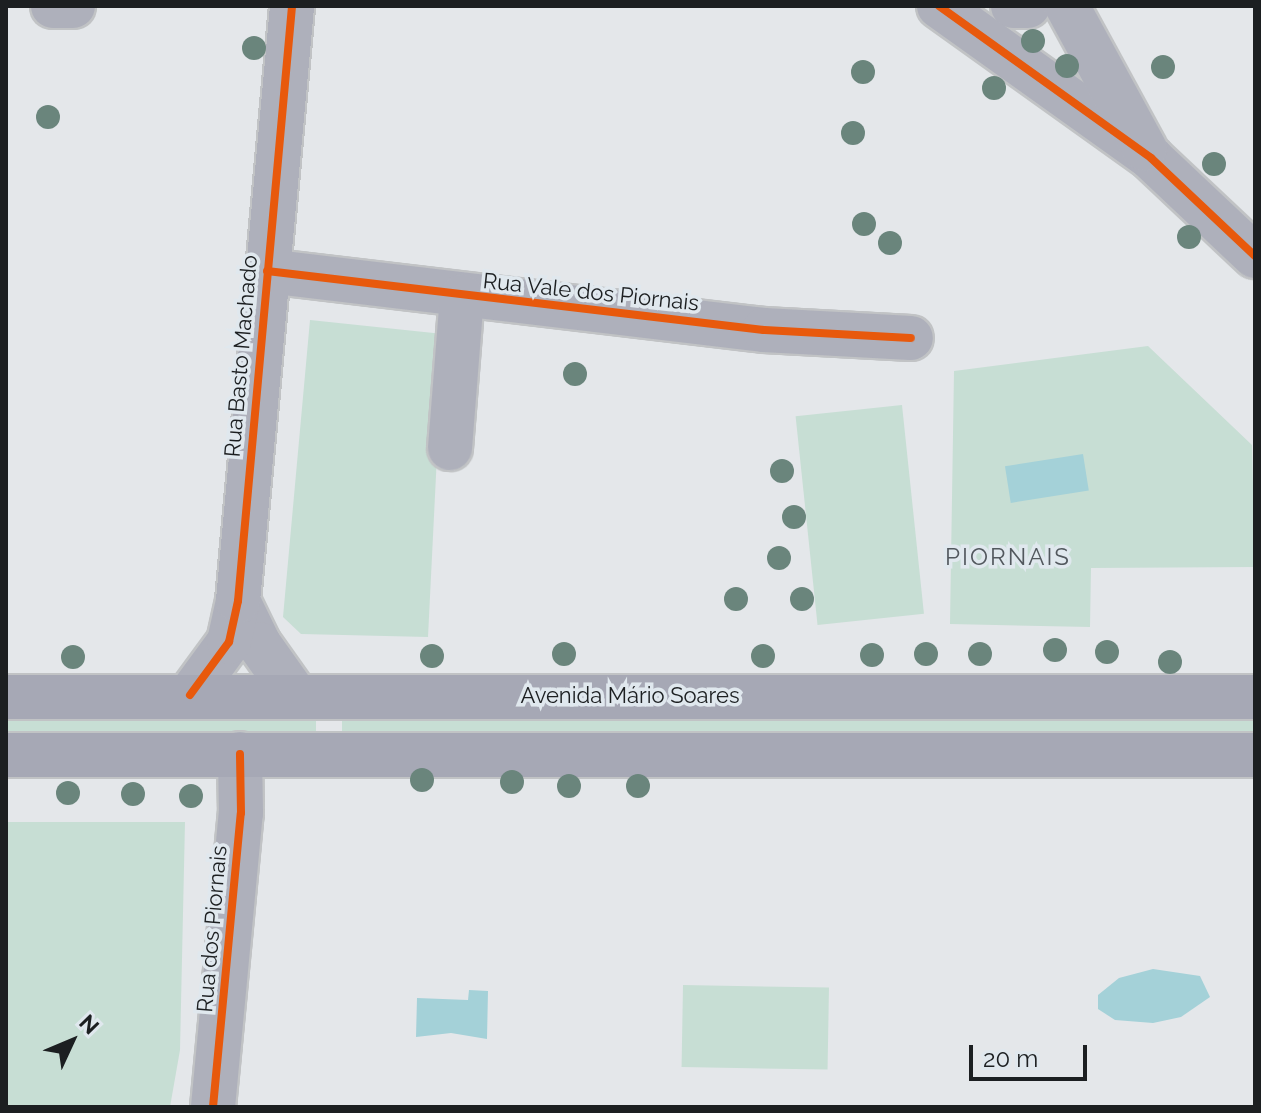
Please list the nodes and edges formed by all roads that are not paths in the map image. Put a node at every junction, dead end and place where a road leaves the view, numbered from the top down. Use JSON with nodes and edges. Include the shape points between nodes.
{"nodes":[{"id":1,"x":53,"y":6,"type":"edge"},
{"id":2,"x":73,"y":6,"type":"edge"},
{"id":3,"x":292,"y":6,"type":"edge"},
{"id":4,"x":939,"y":6,"type":"edge"},
{"id":5,"x":1013,"y":6,"type":"edge"},
{"id":6,"x":1028,"y":6,"type":"edge"},
{"id":7,"x":1067,"y":6,"type":"edge"},
{"id":8,"x":1151,"y":158,"type":"junction"},
{"id":9,"x":1255,"y":256,"type":"edge"},
{"id":10,"x":267,"y":271,"type":"junction"},
{"id":11,"x":462,"y":296,"type":"junction"},
{"id":12,"x":911,"y":338,"type":"dead end"},
{"id":13,"x":450,"y":448,"type":"dead end"},
{"id":14,"x":238,"y":601,"type":"junction"},
{"id":15,"x":190,"y":695,"type":"junction"},
{"id":16,"x":296,"y":696,"type":"junction"},
{"id":17,"x":6,"y":697,"type":"edge"},
{"id":18,"x":1255,"y":697,"type":"edge"},
{"id":19,"x":240,"y":754,"type":"junction"},
{"id":20,"x":6,"y":755,"type":"edge"},
{"id":21,"x":1255,"y":755,"type":"edge"},
{"id":22,"x":213,"y":1107,"type":"edge"}],
"edges":[{"from":1,"to":2,"type":"street"},
{"from":3,"to":10,"type":"street","name":"Rua Basto Machado"},
{"from":4,"to":8,"type":"street"},
{"from":5,"to":6,"type":"street"},
{"from":7,"to":8,"type":"street"},
{"from":8,"to":9,"type":"street"},
{"from":10,"to":11,"type":"street","name":"Rua Vale dos Piornais"},
{"from":10,"to":14,"type":"street","name":"Rua Basto Machado"},
{"from":11,"to":12,"type":"street","name":"Rua Vale dos Piornais","via":[[778,331]]},
{"from":11,"to":13,"type":"street"},
{"from":14,"to":15,"type":"street","name":"Rua Basto Machado","via":[[229,642]]},
{"from":14,"to":16,"type":"street","via":[[259,644]]},
{"from":15,"to":16,"type":"main road","name":"Avenida Mário Soares"},
{"from":15,"to":17,"type":"main road","name":"Avenida Mário Soares"},
{"from":16,"to":18,"type":"main road","name":"Avenida Mário Soares"},
{"from":19,"to":20,"type":"main road"},
{"from":19,"to":21,"type":"main road"},
{"from":19,"to":22,"type":"street","name":"Rua dos Piornais","via":[[241,813]]}]}
